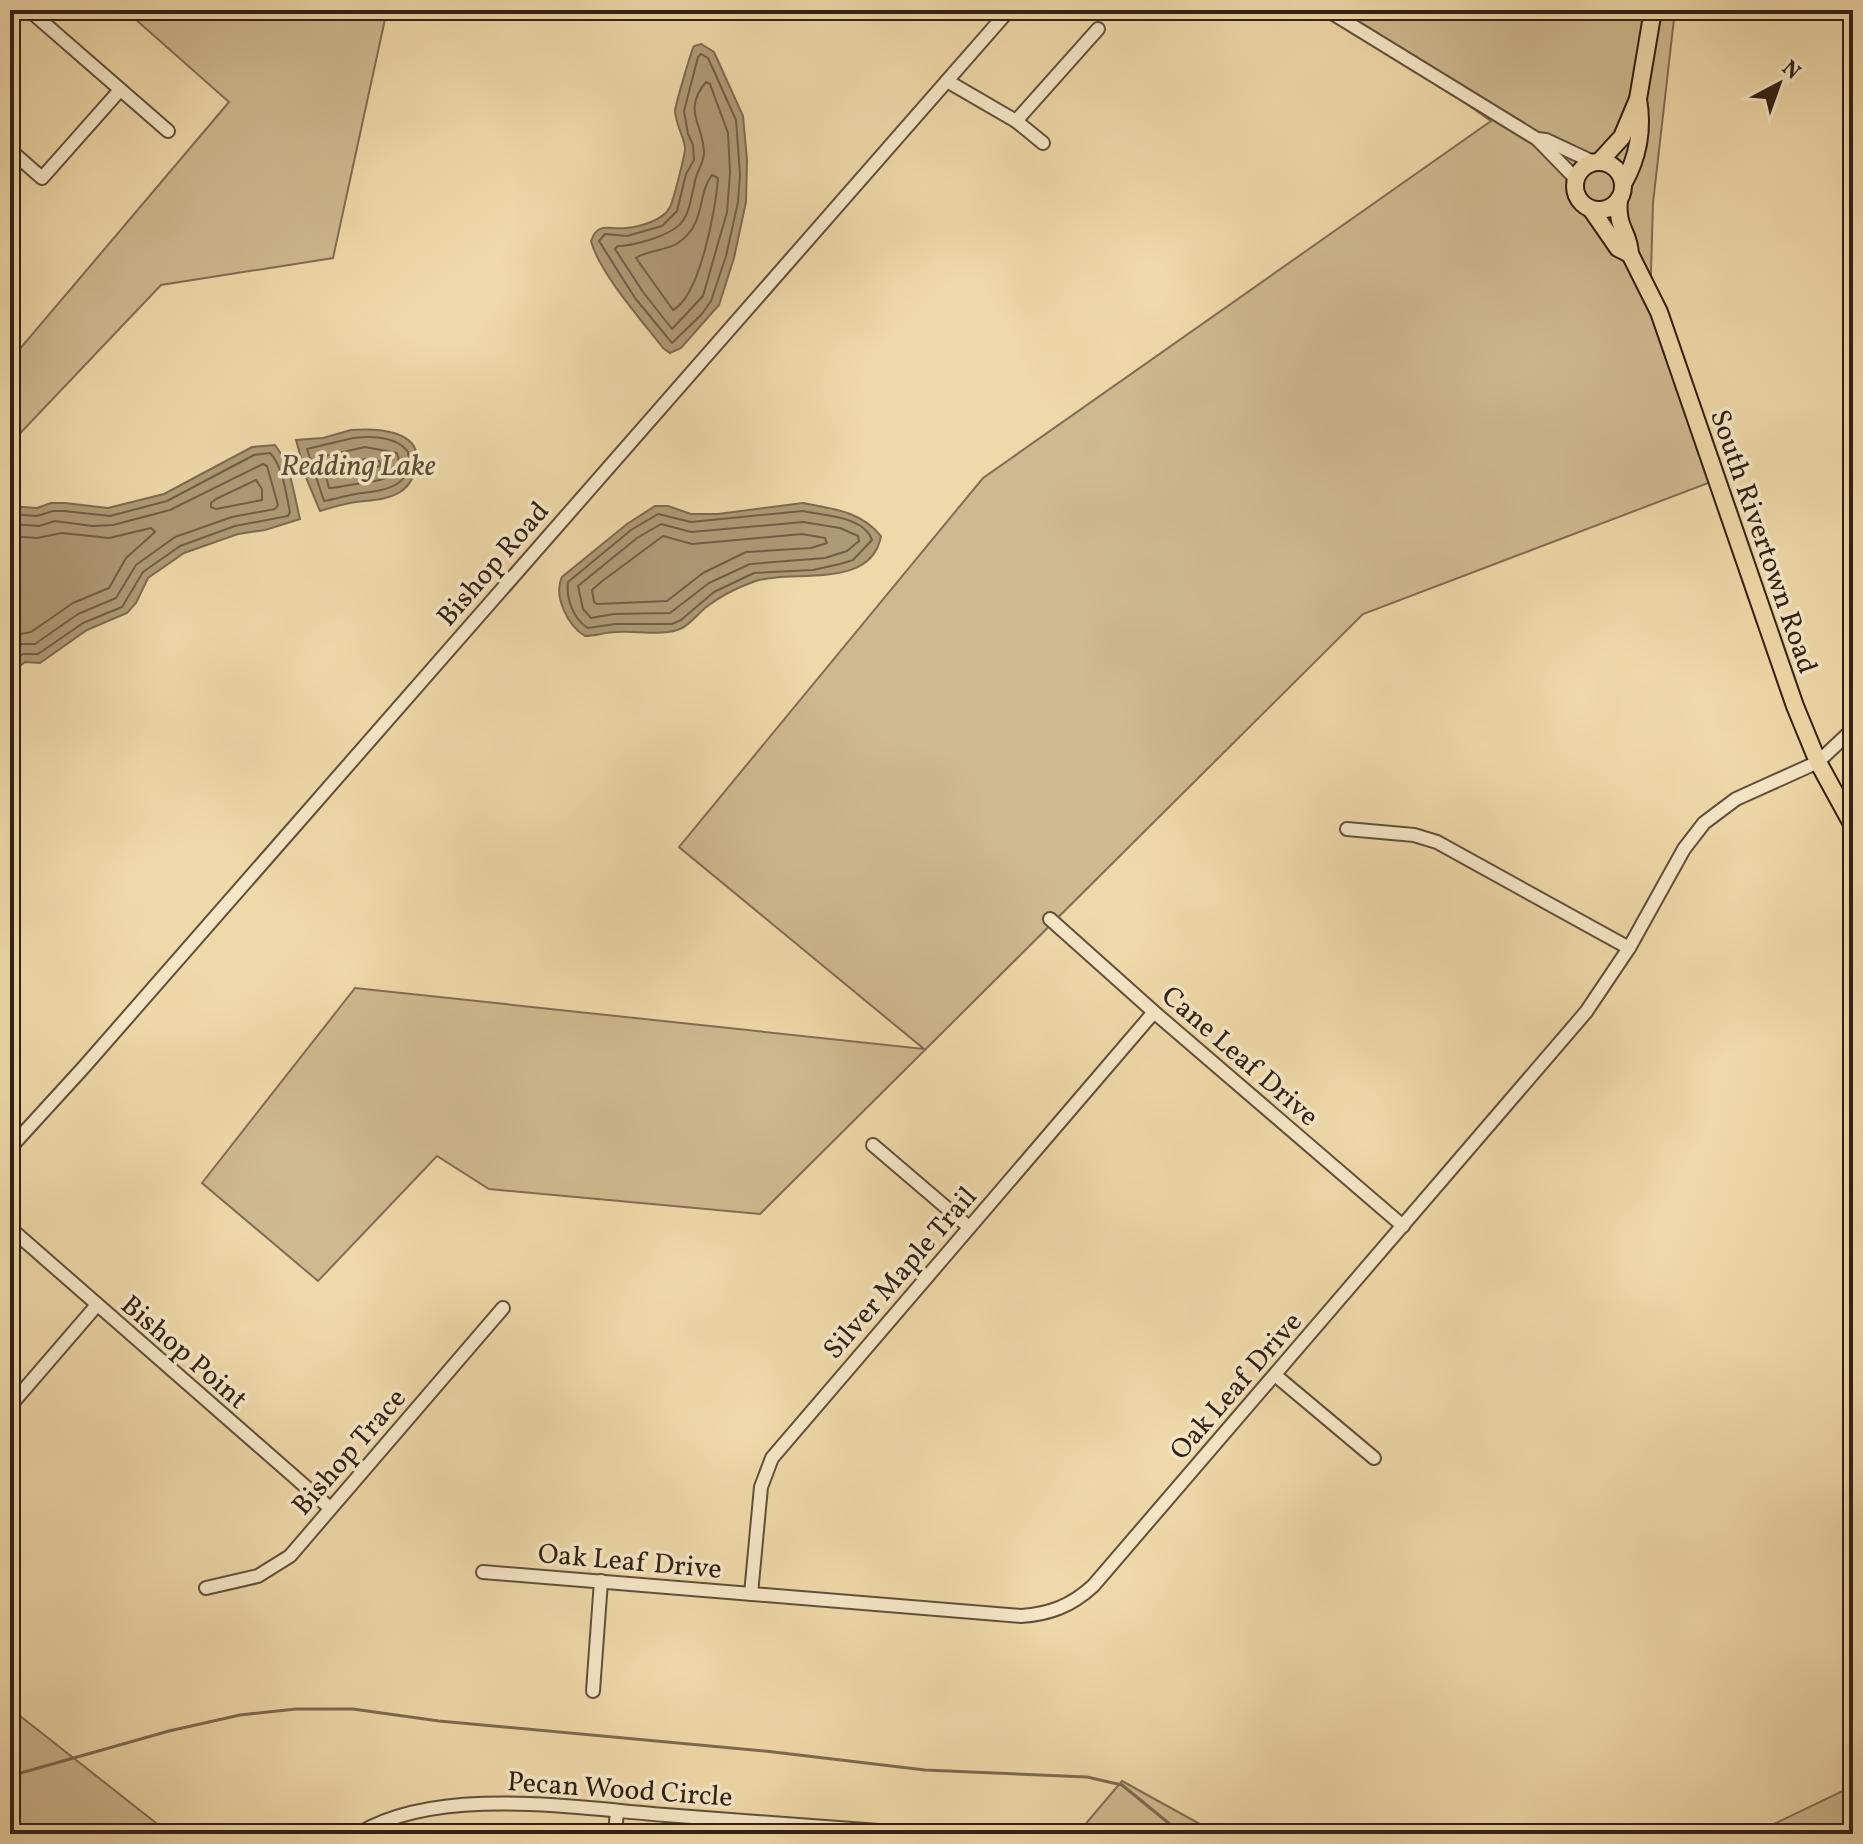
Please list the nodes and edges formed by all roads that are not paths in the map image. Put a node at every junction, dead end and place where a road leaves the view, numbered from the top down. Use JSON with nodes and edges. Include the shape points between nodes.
{"nodes":[{"id":1,"x":29,"y":10,"type":"edge"},
{"id":2,"x":1009,"y":10,"type":"edge"},
{"id":3,"x":1327,"y":10,"type":"edge"},
{"id":4,"x":1653,"y":10,"type":"edge"},
{"id":5,"x":1098,"y":29,"type":"dead end"},
{"id":6,"x":947,"y":81,"type":"junction"},
{"id":7,"x":120,"y":90,"type":"junction"},
{"id":8,"x":1638,"y":99,"type":"junction"},
{"id":9,"x":1016,"y":121,"type":"junction"},
{"id":10,"x":168,"y":131,"type":"dead end"},
{"id":11,"x":1537,"y":139,"type":"junction"},
{"id":12,"x":1043,"y":143,"type":"dead end"},
{"id":13,"x":10,"y":150,"type":"edge"},
{"id":14,"x":1596,"y":161,"type":"junction"},
{"id":15,"x":1575,"y":178,"type":"junction"},
{"id":16,"x":1621,"y":192,"type":"junction"},
{"id":17,"x":1591,"y":209,"type":"junction"},
{"id":18,"x":1630,"y":254,"type":"junction"},
{"id":19,"x":1853,"y":729,"type":"edge"},
{"id":20,"x":1818,"y":762,"type":"junction"},
{"id":21,"x":1853,"y":826,"type":"edge"},
{"id":22,"x":1347,"y":829,"type":"dead end"},
{"id":23,"x":1050,"y":919,"type":"dead end"},
{"id":24,"x":1629,"y":948,"type":"junction"},
{"id":25,"x":1154,"y":1012,"type":"junction"},
{"id":26,"x":873,"y":1145,"type":"dead end"},
{"id":27,"x":10,"y":1148,"type":"edge"},
{"id":28,"x":1403,"y":1226,"type":"junction"},
{"id":29,"x":969,"y":1227,"type":"junction"},
{"id":30,"x":10,"y":1228,"type":"edge"},
{"id":31,"x":97,"y":1305,"type":"junction"},
{"id":32,"x":503,"y":1308,"type":"dead end"},
{"id":33,"x":1275,"y":1375,"type":"junction"},
{"id":34,"x":10,"y":1406,"type":"edge"},
{"id":35,"x":1374,"y":1458,"type":"dead end"},
{"id":36,"x":330,"y":1508,"type":"junction"},
{"id":37,"x":483,"y":1572,"type":"dead end"},
{"id":38,"x":601,"y":1581,"type":"junction"},
{"id":39,"x":206,"y":1588,"type":"dead end"},
{"id":40,"x":751,"y":1594,"type":"junction"},
{"id":41,"x":593,"y":1691,"type":"dead end"},
{"id":42,"x":617,"y":1811,"type":"junction"},
{"id":43,"x":746,"y":1828,"type":"edge"},
{"id":44,"x":358,"y":1834,"type":"edge"},
{"id":45,"x":615,"y":1834,"type":"edge"},
{"id":46,"x":883,"y":1834,"type":"edge"}],
"edges":[{"from":1,"to":7,"type":"street"},
{"from":2,"to":6,"type":"street","name":"Bishop Road"},
{"from":3,"to":11,"type":"street"},
{"from":4,"to":8,"type":"main road"},
{"from":5,"to":9,"type":"street"},
{"from":6,"to":9,"type":"street"},
{"from":6,"to":27,"type":"street","name":"Bishop Road"},
{"from":7,"to":10,"type":"street"},
{"from":7,"to":13,"type":"street","via":[[42,178]]},
{"from":8,"to":14,"type":"main road","via":[[1622,137]]},
{"from":8,"to":16,"type":"main road","via":[[1642,120]]},
{"from":9,"to":12,"type":"street"},
{"from":11,"to":14,"type":"street"},
{"from":11,"to":15,"type":"street"},
{"from":14,"to":15,"type":"main road"},
{"from":14,"to":16,"type":"main road","via":[[1619,171]]},
{"from":15,"to":17,"type":"main road","via":[[1579,199]]},
{"from":16,"to":17,"type":"main road","via":[[1606,209]]},
{"from":16,"to":18,"type":"main road","via":[[1619,225]]},
{"from":17,"to":18,"type":"main road","via":[[1618,248]]},
{"from":18,"to":20,"type":"main road","name":"South Rivertown Road","via":[[1659,312]]},
{"from":19,"to":20,"type":"street","name":"Oak Leaf Drive"},
{"from":20,"to":21,"type":"main road","name":"South Rivertown Road"},
{"from":20,"to":24,"type":"street","name":"Oak Leaf Drive","via":[[1736,799],[1704,823]]},
{"from":22,"to":24,"type":"street","via":[[1437,842]]},
{"from":23,"to":25,"type":"street","name":"Cane Leaf Drive"},
{"from":24,"to":28,"type":"street","name":"Oak Leaf Drive","via":[[1586,1012]]},
{"from":25,"to":28,"type":"street","name":"Cane Leaf Drive"},
{"from":25,"to":29,"type":"street","name":"Silver Maple Trail"},
{"from":26,"to":29,"type":"street"},
{"from":28,"to":33,"type":"street","name":"Oak Leaf Drive"},
{"from":29,"to":40,"type":"street","name":"Silver Maple Trail","via":[[772,1458],[761,1487]]},
{"from":30,"to":31,"type":"street","name":"Bishop Point"},
{"from":31,"to":34,"type":"street"},
{"from":31,"to":36,"type":"street","name":"Bishop Point"},
{"from":32,"to":36,"type":"street","name":"Bishop Trace"},
{"from":33,"to":35,"type":"street"},
{"from":33,"to":40,"type":"street","name":"Oak Leaf Drive","via":[[1093,1586],[1061,1609],[1021,1616]]},
{"from":36,"to":39,"type":"street","name":"Bishop Trace","via":[[290,1556],[258,1576]]},
{"from":37,"to":38,"type":"street","name":"Oak Leaf Drive"},
{"from":38,"to":40,"type":"street","name":"Oak Leaf Drive"},
{"from":38,"to":41,"type":"street"},
{"from":42,"to":43,"type":"street","name":"Pecan Wood Circle"},
{"from":42,"to":44,"type":"street","name":"Pecan Wood Circle","via":[[503,1802],[430,1809]]},
{"from":42,"to":45,"type":"street"},
{"from":43,"to":46,"type":"street","name":"Pecan Wood Circle"}]}
